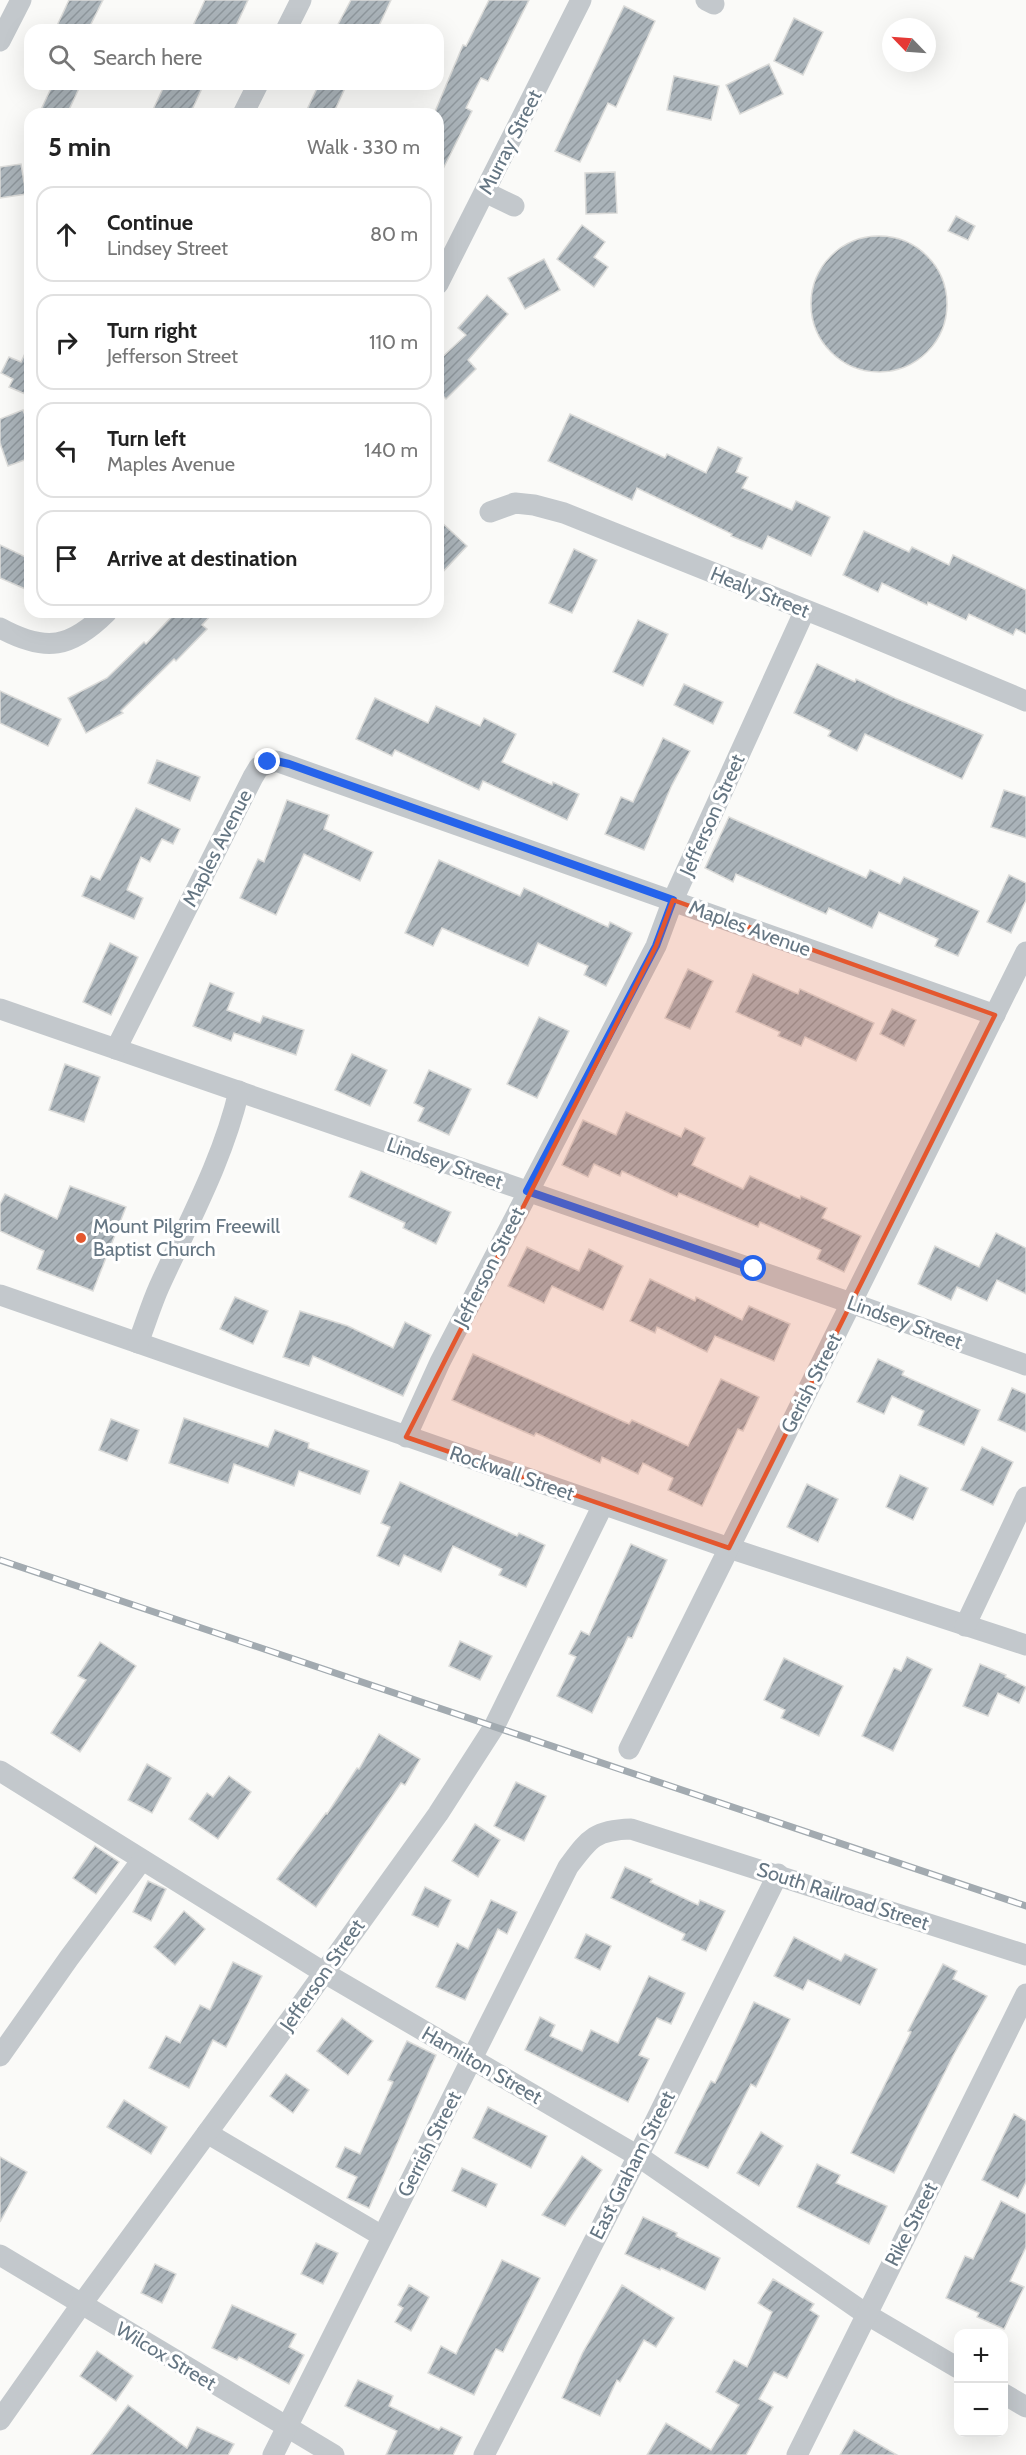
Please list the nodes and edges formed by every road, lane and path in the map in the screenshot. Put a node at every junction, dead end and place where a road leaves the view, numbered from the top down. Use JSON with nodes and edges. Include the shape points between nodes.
{"nodes":[{"id":1,"x":21,"y":0,"type":"edge"},
{"id":2,"x":301,"y":0,"type":"edge"},
{"id":3,"x":581,"y":0,"type":"edge"},
{"id":4,"x":289,"y":24,"type":"edge"},
{"id":5,"x":0,"y":41,"type":"edge"},
{"id":6,"x":255,"y":90,"type":"edge"},
{"id":7,"x":246,"y":108,"type":"edge"},
{"id":8,"x":485,"y":192,"type":"junction"},
{"id":9,"x":514,"y":206,"type":"dead end"},
{"id":10,"x":444,"y":272,"type":"edge"},
{"id":11,"x":490,"y":512,"type":"dead end"},
{"id":12,"x":805,"y":610,"type":"junction"},
{"id":13,"x":101,"y":618,"type":"edge"},
{"id":14,"x":0,"y":628,"type":"edge"},
{"id":15,"x":1026,"y":701,"type":"edge"},
{"id":16,"x":673,"y":900,"type":"junction"},
{"id":17,"x":1026,"y":952,"type":"edge"},
{"id":18,"x":0,"y":1009,"type":"edge"},
{"id":19,"x":995,"y":1015,"type":"junction"},
{"id":20,"x":116,"y":1049,"type":"junction"},
{"id":21,"x":239,"y":1091,"type":"junction"},
{"id":22,"x":527,"y":1191,"type":"junction"},
{"id":23,"x":0,"y":1295,"type":"edge"},
{"id":24,"x":851,"y":1303,"type":"junction"},
{"id":25,"x":138,"y":1343,"type":"junction"},
{"id":26,"x":1026,"y":1365,"type":"edge"},
{"id":27,"x":406,"y":1437,"type":"junction"},
{"id":28,"x":1026,"y":1497,"type":"edge"},
{"id":29,"x":603,"y":1504,"type":"junction"},
{"id":30,"x":729,"y":1548,"type":"junction"},
{"id":31,"x":965,"y":1626,"type":"junction"},
{"id":32,"x":1026,"y":1645,"type":"edge"},
{"id":33,"x":629,"y":1749,"type":"dead end"},
{"id":34,"x":0,"y":1771,"type":"edge"},
{"id":35,"x":660,"y":1838,"type":"joint"},
{"id":36,"x":142,"y":1860,"type":"junction"},
{"id":37,"x":777,"y":1874,"type":"junction"},
{"id":38,"x":1026,"y":1955,"type":"edge"},
{"id":39,"x":323,"y":1972,"type":"junction"},
{"id":40,"x":1026,"y":1994,"type":"edge"},
{"id":41,"x":0,"y":2056,"type":"edge"},
{"id":42,"x":473,"y":2059,"type":"junction"},
{"id":43,"x":207,"y":2133,"type":"junction"},
{"id":44,"x":638,"y":2156,"type":"junction"},
{"id":45,"x":382,"y":2236,"type":"junction"},
{"id":46,"x":0,"y":2255,"type":"edge"},
{"id":47,"x":81,"y":2305,"type":"junction"},
{"id":48,"x":866,"y":2314,"type":"junction"},
{"id":49,"x":954,"y":2366,"type":"edge"},
{"id":50,"x":1008,"y":2396,"type":"edge"},
{"id":51,"x":1026,"y":2407,"type":"edge"},
{"id":52,"x":0,"y":2420,"type":"edge"},
{"id":53,"x":287,"y":2427,"type":"junction"},
{"id":54,"x":273,"y":2455,"type":"edge"},
{"id":55,"x":334,"y":2455,"type":"edge"},
{"id":56,"x":484,"y":2455,"type":"edge"},
{"id":57,"x":796,"y":2455,"type":"edge"}],
"edges":[{"from":1,"to":5,"type":"street"},
{"from":2,"to":4,"type":"street"},
{"from":3,"to":8,"type":"street","name":"Murray Street"},
{"from":6,"to":7,"type":"street"},
{"from":8,"to":9,"type":"street"},
{"from":8,"to":10,"type":"street","name":"Murray Street"},
{"from":11,"to":12,"type":"street","name":"Healy Street","via":[[515,503],[564,513]]},
{"from":12,"to":15,"type":"street","name":"Healy Street"},
{"from":12,"to":16,"type":"street","name":"Jefferson Street"},
{"from":13,"to":14,"type":"street","via":[[74,639],[55,644],[32,641]]},
{"from":16,"to":19,"type":"street","name":"Maples Avenue"},
{"from":16,"to":20,"type":"street","name":"Maples Avenue","via":[[289,764],[268,762],[253,777]]},
{"from":16,"to":22,"type":"street","name":"Jefferson Street","via":[[656,946]]},
{"from":17,"to":19,"type":"street","name":"Gerish Street"},
{"from":18,"to":20,"type":"street","name":"Lindsey Street"},
{"from":19,"to":24,"type":"street","name":"Gerish Street"},
{"from":20,"to":21,"type":"street","name":"Lindsey Street"},
{"from":21,"to":22,"type":"street","name":"Lindsey Street"},
{"from":21,"to":25,"type":"street","via":[[202,1195]]},
{"from":22,"to":24,"type":"street","name":"Lindsey Street"},
{"from":22,"to":27,"type":"street","name":"Jefferson Street"},
{"from":23,"to":25,"type":"street","name":"Rockwall Street"},
{"from":24,"to":26,"type":"street","name":"Lindsey Street"},
{"from":24,"to":30,"type":"street","name":"Gerish Street"},
{"from":25,"to":27,"type":"street","name":"Rockwall Street"},
{"from":27,"to":29,"type":"street","name":"Rockwall Street"},
{"from":28,"to":31,"type":"street"},
{"from":29,"to":30,"type":"street","name":"Rockwall Street"},
{"from":29,"to":39,"type":"street","name":"Jefferson Street","via":[[494,1726],[438,1814]]},
{"from":30,"to":31,"type":"street","name":"Rockwall Street"},
{"from":30,"to":33,"type":"street","name":"Gerish Street"},
{"from":31,"to":32,"type":"street","name":"Rockwall Street"},
{"from":34,"to":36,"type":"street","name":"Hamilton Street"},
{"from":35,"to":37,"type":"street","name":"South Railroad Street"},
{"from":35,"to":42,"type":"street","name":"Gerrish Street","via":[[631,1829],[609,1830],[588,1840],[568,1867]]},
{"from":36,"to":39,"type":"street","name":"Hamilton Street"},
{"from":36,"to":41,"type":"street"},
{"from":37,"to":38,"type":"street","name":"South Railroad Street"},
{"from":37,"to":44,"type":"street","name":"East Graham Street"},
{"from":39,"to":42,"type":"street","name":"Hamilton Street"},
{"from":39,"to":43,"type":"street","name":"Jefferson Street"},
{"from":40,"to":48,"type":"street","name":"Rike Street"},
{"from":42,"to":44,"type":"street","name":"Hamilton Street"},
{"from":42,"to":45,"type":"street","name":"Gerrish Street"},
{"from":43,"to":45,"type":"street"},
{"from":43,"to":47,"type":"street","name":"Jefferson Street"},
{"from":44,"to":48,"type":"street","name":"Hamilton Street"},
{"from":44,"to":56,"type":"street","name":"East Graham Street"},
{"from":45,"to":53,"type":"street","name":"Gerrish Street"},
{"from":46,"to":47,"type":"street","name":"Wilcox Street"},
{"from":47,"to":52,"type":"street","name":"Jefferson Street"},
{"from":47,"to":53,"type":"street","name":"Wilcox Street"},
{"from":48,"to":49,"type":"street","name":"Hamilton Street"},
{"from":48,"to":57,"type":"street","name":"Rike Street"},
{"from":50,"to":51,"type":"street"},
{"from":53,"to":54,"type":"street","name":"Gerrish Street"},
{"from":53,"to":55,"type":"street","name":"Wilcox Street"}]}
